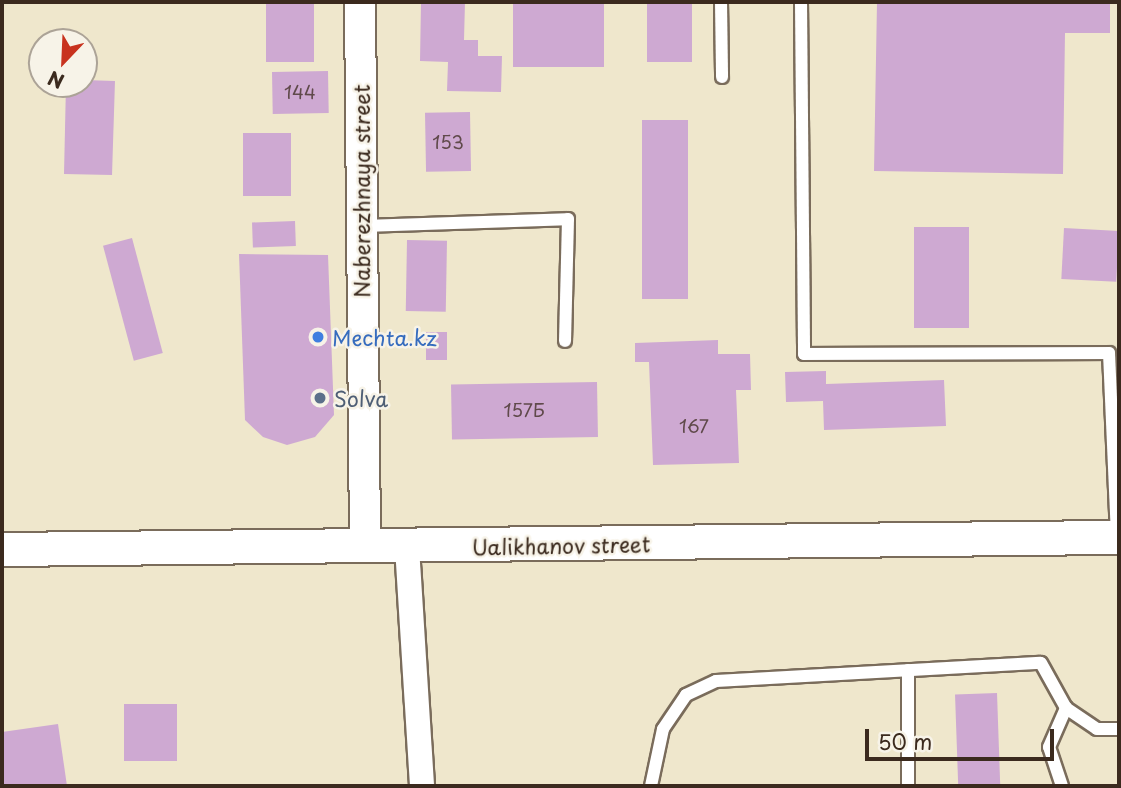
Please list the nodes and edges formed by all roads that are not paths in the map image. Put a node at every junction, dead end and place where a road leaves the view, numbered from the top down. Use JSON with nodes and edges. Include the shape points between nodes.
{"nodes":[{"id":1,"x":360,"y":2,"type":"edge"},
{"id":2,"x":721,"y":2,"type":"edge"},
{"id":3,"x":801,"y":2,"type":"edge"},
{"id":4,"x":722,"y":77,"type":"dead end"},
{"id":5,"x":361,"y":226,"type":"junction"},
{"id":6,"x":565,"y":341,"type":"dead end"},
{"id":7,"x":1118,"y":537,"type":"edge"},
{"id":8,"x":365,"y":547,"type":"junction"},
{"id":9,"x":407,"y":547,"type":"junction"},
{"id":10,"x":2,"y":549,"type":"edge"},
{"id":11,"x":908,"y":670,"type":"junction"},
{"id":12,"x":1066,"y":708,"type":"junction"},
{"id":13,"x":1119,"y":729,"type":"edge"},
{"id":14,"x":422,"y":786,"type":"edge"},
{"id":15,"x":651,"y":786,"type":"edge"},
{"id":16,"x":908,"y":786,"type":"edge"},
{"id":17,"x":1062,"y":786,"type":"edge"}],
"edges":[{"from":1,"to":5,"type":"street","name":"Naberezhnaya street"},
{"from":2,"to":4,"type":"lane"},
{"from":3,"to":7,"type":"lane","via":[[804,354],[1108,353]]},
{"from":5,"to":6,"type":"lane","via":[[568,219]]},
{"from":5,"to":8,"type":"street","name":"Naberezhnaya street"},
{"from":7,"to":9,"type":"main road","name":"Ualikhanov street"},
{"from":8,"to":9,"type":"main road","name":"Ualikhanov street"},
{"from":8,"to":10,"type":"main road","name":"Ualikhanov street"},
{"from":9,"to":14,"type":"street"},
{"from":11,"to":12,"type":"lane","via":[[1041,663]]},
{"from":11,"to":15,"type":"lane","via":[[716,681],[686,695],[663,729]]},
{"from":11,"to":16,"type":"lane"},
{"from":12,"to":13,"type":"lane","via":[[1097,729]]},
{"from":12,"to":17,"type":"lane","via":[[1049,747]]}]}
